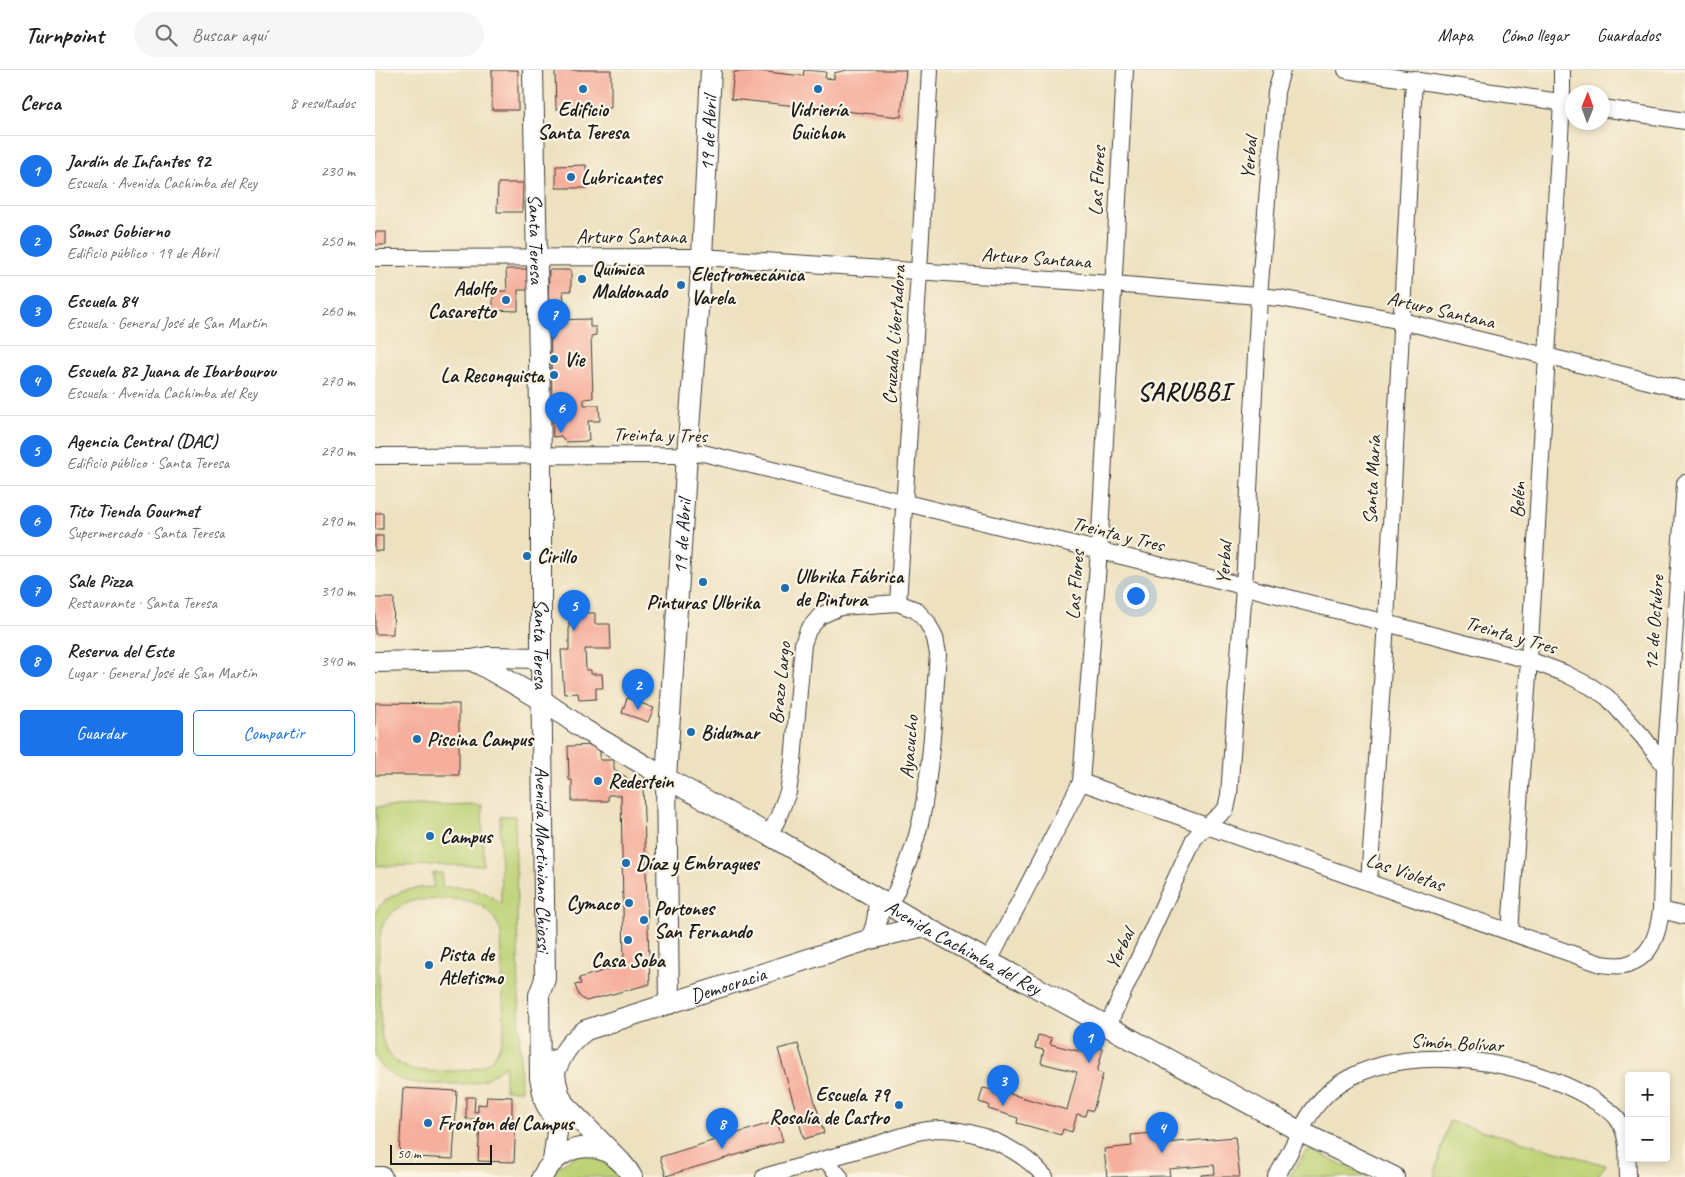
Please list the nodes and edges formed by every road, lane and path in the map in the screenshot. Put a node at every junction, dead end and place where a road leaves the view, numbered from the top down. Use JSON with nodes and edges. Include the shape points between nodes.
{"nodes":[{"id":1,"x":533,"y":70,"type":"edge"},
{"id":2,"x":711,"y":70,"type":"edge"},
{"id":3,"x":930,"y":70,"type":"edge"},
{"id":4,"x":1125,"y":70,"type":"edge"},
{"id":5,"x":1282,"y":70,"type":"edge"},
{"id":6,"x":1346,"y":70,"type":"edge"},
{"id":7,"x":1562,"y":70,"type":"edge"},
{"id":8,"x":1414,"y":80,"type":"junction"},
{"id":9,"x":1565,"y":90,"type":"edge"},
{"id":10,"x":1565,"y":103,"type":"edge"},
{"id":11,"x":1610,"y":109,"type":"edge"},
{"id":12,"x":1685,"y":120,"type":"edge"},
{"id":13,"x":1565,"y":128,"type":"edge"},
{"id":14,"x":702,"y":257,"type":"junction"},
{"id":15,"x":375,"y":258,"type":"edge"},
{"id":16,"x":537,"y":258,"type":"junction"},
{"id":17,"x":919,"y":272,"type":"junction"},
{"id":18,"x":1113,"y":284,"type":"junction"},
{"id":19,"x":1259,"y":296,"type":"junction"},
{"id":20,"x":1402,"y":321,"type":"junction"},
{"id":21,"x":1547,"y":357,"type":"junction"},
{"id":22,"x":1685,"y":390,"type":"edge"},
{"id":23,"x":687,"y":455,"type":"junction"},
{"id":24,"x":375,"y":456,"type":"edge"},
{"id":25,"x":541,"y":456,"type":"junction"},
{"id":26,"x":1685,"y":483,"type":"edge"},
{"id":27,"x":904,"y":503,"type":"junction"},
{"id":28,"x":1099,"y":551,"type":"junction"},
{"id":29,"x":1244,"y":587,"type":"junction"},
{"id":30,"x":898,"y":603,"type":"junction"},
{"id":31,"x":1386,"y":622,"type":"junction"},
{"id":32,"x":541,"y":658,"type":"junction"},
{"id":33,"x":1529,"y":660,"type":"junction"},
{"id":34,"x":464,"y":661,"type":"junction"},
{"id":35,"x":375,"y":662,"type":"edge"},
{"id":36,"x":542,"y":704,"type":"junction"},
{"id":37,"x":585,"y":730,"type":"junction"},
{"id":38,"x":543,"y":754,"type":"junction"},
{"id":39,"x":1665,"y":766,"type":"junction"},
{"id":40,"x":666,"y":778,"type":"junction"},
{"id":41,"x":1081,"y":782,"type":"junction"},
{"id":42,"x":1207,"y":825,"type":"junction"},
{"id":43,"x":769,"y":835,"type":"junction"},
{"id":44,"x":1369,"y":882,"type":"junction"},
{"id":45,"x":883,"y":903,"type":"junction"},
{"id":46,"x":1661,"y":910,"type":"junction"},
{"id":47,"x":1685,"y":916,"type":"edge"},
{"id":48,"x":924,"y":926,"type":"junction"},
{"id":49,"x":1510,"y":932,"type":"junction"},
{"id":50,"x":871,"y":940,"type":"junction"},
{"id":51,"x":989,"y":961,"type":"junction"},
{"id":52,"x":545,"y":979,"type":"junction"},
{"id":53,"x":669,"y":1004,"type":"junction"},
{"id":54,"x":1107,"y":1027,"type":"junction"},
{"id":55,"x":555,"y":1072,"type":"junction"},
{"id":56,"x":1301,"y":1132,"type":"junction"},
{"id":57,"x":825,"y":1159,"type":"junction"},
{"id":58,"x":553,"y":1160,"type":"junction"},
{"id":59,"x":627,"y":1170,"type":"edge"},
{"id":60,"x":375,"y":1177,"type":"edge"},
{"id":61,"x":382,"y":1177,"type":"edge"},
{"id":62,"x":542,"y":1177,"type":"edge"},
{"id":63,"x":764,"y":1177,"type":"edge"},
{"id":64,"x":840,"y":1177,"type":"edge"},
{"id":65,"x":1045,"y":1177,"type":"edge"},
{"id":66,"x":1276,"y":1177,"type":"edge"},
{"id":67,"x":1394,"y":1177,"type":"edge"},
{"id":68,"x":1628,"y":1177,"type":"edge"}],
"edges":[{"from":1,"to":16,"type":"street","name":"Santa Teresa"},
{"from":2,"to":14,"type":"street","name":"19 de Abril"},
{"from":3,"to":17,"type":"street","name":"Cruzada Libertadora"},
{"from":4,"to":18,"type":"street","name":"Las Flores"},
{"from":5,"to":19,"type":"street","name":"Yerbal","via":[[1276,92]]},
{"from":6,"to":8,"type":"street"},
{"from":7,"to":9,"type":"street","name":"Belén"},
{"from":8,"to":10,"type":"street"},
{"from":8,"to":20,"type":"street","name":"Santa María"},
{"from":11,"to":12,"type":"street"},
{"from":13,"to":21,"type":"street","name":"Belén"},
{"from":14,"to":16,"type":"street","name":"Arturo Santana"},
{"from":14,"to":17,"type":"street","name":"Arturo Santana"},
{"from":14,"to":23,"type":"street","name":"19 de Abril"},
{"from":15,"to":16,"type":"street","name":"Arturo Santana"},
{"from":16,"to":25,"type":"street","name":"Santa Teresa"},
{"from":17,"to":18,"type":"street","name":"Arturo Santana"},
{"from":17,"to":27,"type":"street","name":"Cruzada Libertadora"},
{"from":18,"to":19,"type":"street","name":"Arturo Santana"},
{"from":18,"to":28,"type":"street","name":"Las Flores"},
{"from":19,"to":20,"type":"street","name":"Arturo Santana"},
{"from":19,"to":29,"type":"street","name":"Yerbal"},
{"from":20,"to":21,"type":"street","name":"Arturo Santana"},
{"from":20,"to":31,"type":"street","name":"Santa María"},
{"from":21,"to":22,"type":"street","name":"Arturo Santana"},
{"from":21,"to":33,"type":"street","name":"Belén"},
{"from":23,"to":25,"type":"street","name":"Treinta y Tres"},
{"from":23,"to":27,"type":"street","name":"Treinta y Tres","via":[[703,453]]},
{"from":23,"to":40,"type":"street","name":"19 de Abril"},
{"from":24,"to":25,"type":"street","name":"Treinta y Tres"},
{"from":25,"to":32,"type":"street","name":"Santa Teresa"},
{"from":26,"to":39,"type":"street","name":"12 de Octubre"},
{"from":27,"to":28,"type":"street","name":"Treinta y Tres"},
{"from":27,"to":30,"type":"street","name":"Cruzada Libertadora"},
{"from":28,"to":29,"type":"street","name":"Treinta y Tres"},
{"from":28,"to":41,"type":"street","name":"Las Flores"},
{"from":29,"to":31,"type":"street","name":"Treinta y Tres"},
{"from":29,"to":42,"type":"street","name":"Yerbal","via":[[1229,794],[1226,809]]},
{"from":30,"to":43,"type":"street","name":"Brazo Largo","via":[[840,607],[820,616],[808,630],[803,644],[788,792]]},
{"from":30,"to":45,"type":"street","name":"Ayacucho","via":[[915,610],[927,622],[938,654],[925,798],[918,833],[898,888]]},
{"from":31,"to":33,"type":"street","name":"Treinta y Tres"},
{"from":31,"to":44,"type":"street","name":"Santa María"},
{"from":32,"to":34,"type":"street","via":[[488,657]]},
{"from":32,"to":36,"type":"street","name":"Santa Teresa"},
{"from":33,"to":39,"type":"street","name":"Treinta y Tres","via":[[1564,673],[1607,697]]},
{"from":33,"to":49,"type":"street","name":"Belén"},
{"from":34,"to":35,"type":"street"},
{"from":34,"to":36,"type":"street","name":"Avenida Cachimba del Rey","via":[[473,669]]},
{"from":36,"to":37,"type":"street","name":"Avenida Cachimba del Rey"},
{"from":36,"to":38,"type":"street","name":"Avenida Martiniano Chiossi"},
{"from":37,"to":38,"type":"street","via":[[570,728],[555,734]]},
{"from":37,"to":40,"type":"street","name":"Avenida Cachimba del Rey"},
{"from":38,"to":52,"type":"street","name":"Avenida Martiniano Chiossi"},
{"from":39,"to":46,"type":"street"},
{"from":40,"to":43,"type":"street","name":"Avenida Cachimba del Rey"},
{"from":40,"to":53,"type":"street","name":"19 de Abril"},
{"from":41,"to":42,"type":"street","name":"Las Violetas"},
{"from":41,"to":51,"type":"street","name":"Las Flores"},
{"from":42,"to":44,"type":"street","name":"Las Violetas"},
{"from":42,"to":54,"type":"street","name":"Yerbal","via":[[1194,839]]},
{"from":43,"to":45,"type":"street","name":"Avenida Cachimba del Rey"},
{"from":44,"to":49,"type":"street","name":"Las Violetas"},
{"from":45,"to":48,"type":"street","name":"Avenida Cachimba del Rey"},
{"from":45,"to":50,"type":"street"},
{"from":46,"to":47,"type":"street"},
{"from":46,"to":49,"type":"street","name":"Las Violetas","via":[[1659,927],[1646,954],[1623,965],[1601,964]]},
{"from":48,"to":50,"type":"street","name":"Democracia"},
{"from":48,"to":51,"type":"street","name":"Avenida Cachimba del Rey"},
{"from":50,"to":53,"type":"street","name":"Democracia"},
{"from":51,"to":54,"type":"street","name":"Avenida Cachimba del Rey"},
{"from":52,"to":55,"type":"street","name":"Avenida Martiniano Chiossi","via":[[551,993]]},
{"from":52,"to":58,"type":"street","name":"Avenida Martiniano Chiossi","via":[[539,995],[540,1078],[545,1102],[556,1124]]},
{"from":53,"to":55,"type":"street","name":"Democracia","via":[[586,1030],[562,1053]]},
{"from":54,"to":56,"type":"street","name":"Avenida Cachimba del Rey"},
{"from":55,"to":59,"type":"street","name":"Avenida Martiniano Chiossi","via":[[563,1104]]},
{"from":56,"to":66,"type":"street","name":"Simón Bolívar"},
{"from":56,"to":67,"type":"street","name":"Avenida Cachimba del Rey"},
{"from":56,"to":68,"type":"street","name":"Simón Bolívar","via":[[1311,1110],[1330,1091],[1371,1068],[1432,1059],[1507,1066],[1558,1082],[1617,1118],[1627,1139]]},
{"from":57,"to":63,"type":"street"},
{"from":57,"to":64,"type":"street"},
{"from":57,"to":65,"type":"street","via":[[910,1134],[939,1129],[991,1140],[1015,1152]]},
{"from":58,"to":59,"type":"street","via":[[569,1151],[588,1148],[606,1152]]},
{"from":58,"to":62,"type":"street"},
{"from":60,"to":61,"type":"street"}]}
